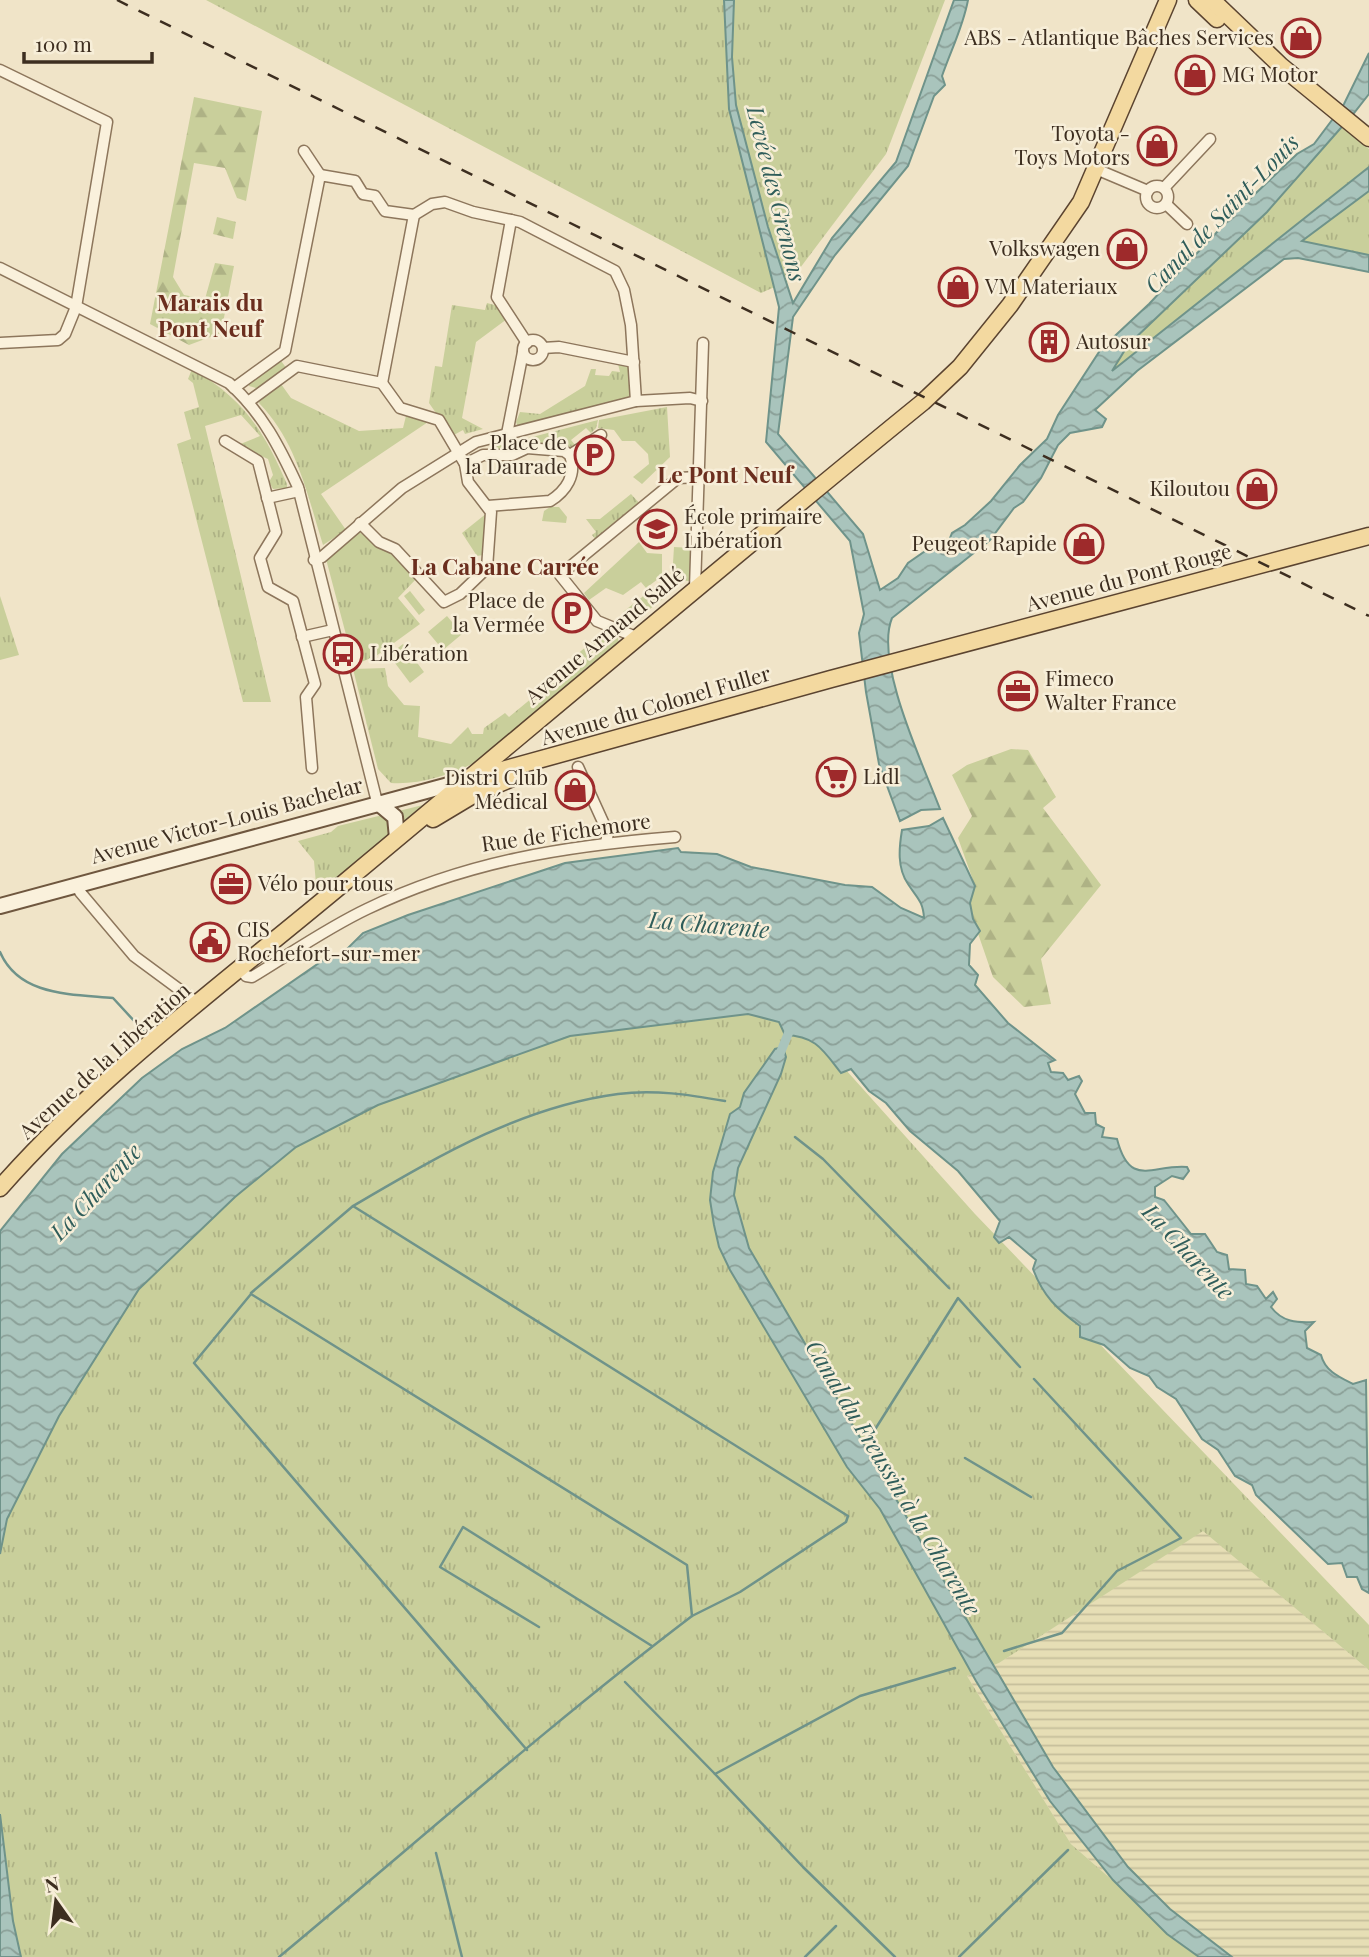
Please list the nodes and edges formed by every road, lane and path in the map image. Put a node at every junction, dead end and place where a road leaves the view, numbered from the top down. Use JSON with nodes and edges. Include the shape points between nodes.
{"nodes":[{"id":1,"x":1168,"y":0,"type":"edge"},
{"id":2,"x":1180,"y":0,"type":"edge"},
{"id":3,"x":1197,"y":0,"type":"edge"},
{"id":4,"x":1212,"y":0,"type":"edge"},
{"id":5,"x":1162,"y":18,"type":"junction"},
{"id":6,"x":1281,"y":66,"type":"junction"},
{"id":7,"x":0,"y":70,"type":"edge"},
{"id":8,"x":1369,"y":138,"type":"edge"},
{"id":9,"x":1210,"y":139,"type":"dead end"},
{"id":10,"x":304,"y":151,"type":"dead end"},
{"id":11,"x":1096,"y":169,"type":"junction"},
{"id":12,"x":320,"y":175,"type":"junction"},
{"id":13,"x":1164,"y":188,"type":"junction"},
{"id":14,"x":1148,"y":191,"type":"junction"},
{"id":15,"x":1166,"y":204,"type":"junction"},
{"id":16,"x":414,"y":215,"type":"junction"},
{"id":17,"x":511,"y":220,"type":"junction"},
{"id":18,"x":1187,"y":224,"type":"dead end"},
{"id":19,"x":0,"y":268,"type":"edge"},
{"id":20,"x":76,"y":307,"type":"junction"},
{"id":21,"x":0,"y":343,"type":"edge"},
{"id":22,"x":703,"y":343,"type":"dead end"},
{"id":23,"x":525,"y":347,"type":"junction"},
{"id":24,"x":543,"y":348,"type":"junction"},
{"id":25,"x":285,"y":351,"type":"junction"},
{"id":26,"x":532,"y":360,"type":"junction"},
{"id":27,"x":634,"y":362,"type":"junction"},
{"id":28,"x":297,"y":366,"type":"junction"},
{"id":29,"x":520,"y":375,"type":"junction"},
{"id":30,"x":382,"y":383,"type":"junction"},
{"id":31,"x":234,"y":388,"type":"junction"},
{"id":32,"x":636,"y":401,"type":"junction"},
{"id":33,"x":702,"y":401,"type":"junction"},
{"id":34,"x":248,"y":402,"type":"junction"},
{"id":35,"x":506,"y":434,"type":"junction"},
{"id":36,"x":601,"y":435,"type":"dead end"},
{"id":37,"x":225,"y":441,"type":"dead end"},
{"id":38,"x":458,"y":452,"type":"junction"},
{"id":39,"x":570,"y":455,"type":"junction"},
{"id":40,"x":465,"y":464,"type":"junction"},
{"id":41,"x":699,"y":477,"type":"junction"},
{"id":42,"x":299,"y":491,"type":"junction"},
{"id":43,"x":267,"y":498,"type":"junction"},
{"id":44,"x":488,"y":506,"type":"junction"},
{"id":45,"x":360,"y":523,"type":"junction"},
{"id":46,"x":1369,"y":536,"type":"edge"},
{"id":47,"x":314,"y":560,"type":"junction"},
{"id":48,"x":695,"y":588,"type":"junction"},
{"id":49,"x":333,"y":629,"type":"junction"},
{"id":50,"x":302,"y":637,"type":"junction"},
{"id":51,"x":636,"y":637,"type":"junction"},
{"id":52,"x":856,"y":672,"type":"joint"},
{"id":53,"x":518,"y":736,"type":"junction"},
{"id":54,"x":551,"y":758,"type":"junction"},
{"id":55,"x":533,"y":762,"type":"junction"},
{"id":56,"x":578,"y":767,"type":"dead end"},
{"id":57,"x":312,"y":768,"type":"dead end"},
{"id":58,"x":467,"y":780,"type":"junction"},
{"id":59,"x":377,"y":802,"type":"junction"},
{"id":60,"x":675,"y":837,"type":"dead end"},
{"id":61,"x":397,"y":838,"type":"junction"},
{"id":62,"x":607,"y":843,"type":"junction"},
{"id":63,"x":378,"y":855,"type":"junction"},
{"id":64,"x":78,"y":884,"type":"junction"},
{"id":65,"x":0,"y":906,"type":"edge"},
{"id":66,"x":241,"y":969,"type":"junction"},
{"id":67,"x":200,"y":1004,"type":"junction"},
{"id":68,"x":0,"y":1188,"type":"edge"}],
"edges":[{"from":1,"to":5,"type":"main road","name":"Avenue Armand Sallé"},
{"from":2,"to":5,"type":"main road"},
{"from":3,"to":6,"type":"main road","via":[[1248,47]]},
{"from":4,"to":6,"type":"main road"},
{"from":5,"to":11,"type":"main road","name":"Avenue Armand Sallé"},
{"from":6,"to":8,"type":"main road"},
{"from":7,"to":20,"type":"street","via":[[107,122]]},
{"from":9,"to":13,"type":"street"},
{"from":10,"to":12,"type":"street"},
{"from":11,"to":14,"type":"street"},
{"from":11,"to":48,"type":"main road","name":"Avenue Armand Sallé","via":[[1081,202],[1010,305],[960,367]]},
{"from":12,"to":16,"type":"street","via":[[355,181],[363,194],[375,196],[385,211]]},
{"from":12,"to":25,"type":"street"},
{"from":13,"to":14,"type":"street","via":[[1153,186]]},
{"from":13,"to":15,"type":"street"},
{"from":14,"to":15,"type":"street","via":[[1149,204],[1156,208]]},
{"from":15,"to":18,"type":"street"},
{"from":16,"to":17,"type":"street","via":[[446,202]]},
{"from":16,"to":30,"type":"street"},
{"from":17,"to":23,"type":"street","via":[[497,297]]},
{"from":17,"to":27,"type":"street","via":[[615,271],[629,313]]},
{"from":19,"to":20,"type":"street"},
{"from":20,"to":21,"type":"street","via":[[58,340]]},
{"from":20,"to":31,"type":"street"},
{"from":22,"to":33,"type":"street"},
{"from":23,"to":24,"type":"street","via":[[536,341]]},
{"from":23,"to":26,"type":"street"},
{"from":23,"to":29,"type":"street"},
{"from":24,"to":26,"type":"street","via":[[541,357]]},
{"from":24,"to":27,"type":"street"},
{"from":25,"to":28,"type":"street"},
{"from":25,"to":31,"type":"street"},
{"from":26,"to":29,"type":"street"},
{"from":27,"to":32,"type":"street"},
{"from":28,"to":30,"type":"street"},
{"from":28,"to":34,"type":"street"},
{"from":29,"to":35,"type":"street"},
{"from":30,"to":38,"type":"street","via":[[400,408],[439,420]]},
{"from":31,"to":34,"type":"street"},
{"from":32,"to":33,"type":"street"},
{"from":32,"to":35,"type":"street"},
{"from":33,"to":41,"type":"street"},
{"from":34,"to":42,"type":"street","via":[[277,440]]},
{"from":35,"to":38,"type":"street"},
{"from":36,"to":39,"type":"street"},
{"from":37,"to":43,"type":"street","via":[[258,461]]},
{"from":38,"to":40,"type":"street"},
{"from":38,"to":45,"type":"street","via":[[402,488]]},
{"from":39,"to":40,"type":"street","via":[[527,448],[512,455],[483,455]]},
{"from":39,"to":44,"type":"street","via":[[570,481],[550,501]]},
{"from":40,"to":44,"type":"street","via":[[468,482]]},
{"from":41,"to":48,"type":"street"},
{"from":41,"to":51,"type":"street","via":[[678,478],[560,575],[597,621]]},
{"from":42,"to":43,"type":"street"},
{"from":42,"to":47,"type":"street"},
{"from":43,"to":50,"type":"street","via":[[276,532],[260,558],[268,587],[293,601]]},
{"from":44,"to":45,"type":"street","via":[[487,568],[460,594],[444,602],[395,550]]},
{"from":45,"to":47,"type":"street"},
{"from":46,"to":52,"type":"main road","name":"Avenue du Pont Rouge"},
{"from":47,"to":49,"type":"street"},
{"from":48,"to":51,"type":"main road","name":"Avenue Armand Sallé"},
{"from":49,"to":50,"type":"street"},
{"from":49,"to":59,"type":"street"},
{"from":50,"to":57,"type":"street","via":[[315,684],[306,697]]},
{"from":51,"to":53,"type":"main road","name":"Avenue Armand Sallé"},
{"from":52,"to":54,"type":"main road","name":"Avenue du Colonel Fuller"},
{"from":53,"to":55,"type":"main road","via":[[522,752]]},
{"from":53,"to":58,"type":"main road","name":"Avenue Armand Sallé"},
{"from":54,"to":55,"type":"main road","name":"Avenue du Colonel Fuller"},
{"from":54,"to":63,"type":"main road","via":[[463,801]]},
{"from":55,"to":58,"type":"main road","name":"Avenue du Colonel Fuller"},
{"from":56,"to":62,"type":"street","via":[[608,833]]},
{"from":58,"to":59,"type":"main road","name":"Avenue Victor-Louis Bachelar"},
{"from":58,"to":61,"type":"main road","name":"Avenue de la Libération"},
{"from":59,"to":61,"type":"main road","via":[[395,817]]},
{"from":59,"to":64,"type":"main road","name":"Avenue Victor-Louis Bachelar"},
{"from":60,"to":62,"type":"street","name":"Rue de Fichemore"},
{"from":61,"to":63,"type":"main road","name":"Avenue de la Libération"},
{"from":62,"to":66,"type":"street","name":"Rue de Fichemore","via":[[471,867],[364,910],[252,976]]},
{"from":63,"to":66,"type":"main road","name":"Avenue de la Libération"},
{"from":64,"to":65,"type":"main road","name":"Avenue Victor-Louis Bachelar"},
{"from":64,"to":67,"type":"street","via":[[134,956]]},
{"from":66,"to":67,"type":"main road","name":"Avenue de la Libération"},
{"from":67,"to":68,"type":"main road","name":"Avenue de la Libération","via":[[86,1102]]}]}
